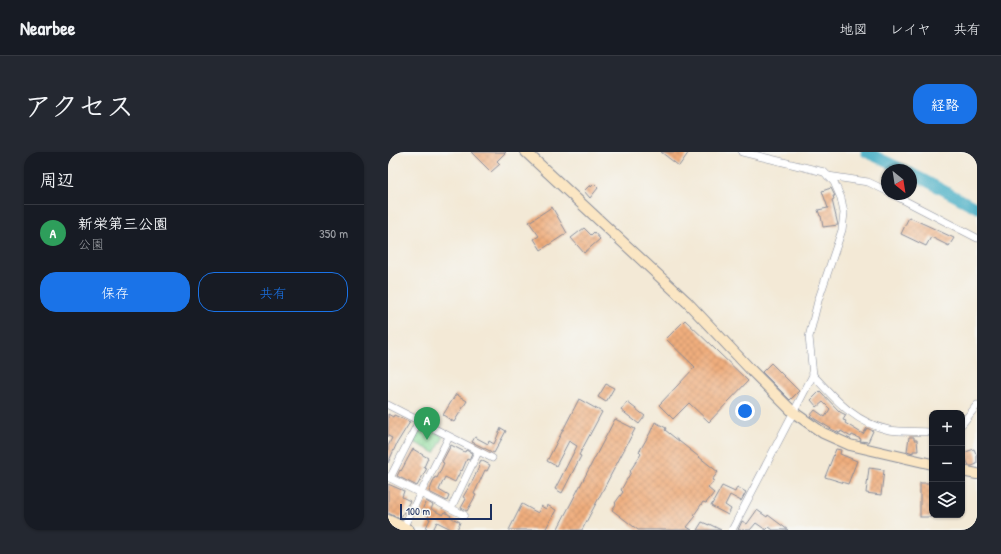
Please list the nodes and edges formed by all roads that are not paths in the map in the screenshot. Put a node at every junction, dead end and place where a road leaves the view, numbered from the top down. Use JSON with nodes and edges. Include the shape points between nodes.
{"nodes":[{"id":1,"x":526,"y":152,"type":"edge"},
{"id":2,"x":742,"y":152,"type":"edge"},
{"id":3,"x":828,"y":176,"type":"junction"},
{"id":4,"x":881,"y":188,"type":"edge"},
{"id":5,"x":904,"y":200,"type":"edge"},
{"id":6,"x":977,"y":238,"type":"edge"},
{"id":7,"x":813,"y":375,"type":"junction"},
{"id":8,"x":388,"y":405,"type":"edge"},
{"id":9,"x":977,"y":405,"type":"edge"},
{"id":10,"x":793,"y":412,"type":"junction"},
{"id":11,"x":965,"y":420,"type":"edge"},
{"id":12,"x":419,"y":421,"type":"junction"},
{"id":13,"x":929,"y":432,"type":"edge"},
{"id":14,"x":449,"y":437,"type":"junction"},
{"id":15,"x":478,"y":452,"type":"junction"},
{"id":16,"x":492,"y":458,"type":"dead end"},
{"id":17,"x":929,"y":463,"type":"edge"},
{"id":18,"x":965,"y":472,"type":"edge"},
{"id":19,"x":977,"y":474,"type":"edge"},
{"id":20,"x":389,"y":478,"type":"edge"},
{"id":21,"x":421,"y":492,"type":"junction"},
{"id":22,"x":451,"y":508,"type":"junction"},
{"id":23,"x":464,"y":515,"type":"dead end"},
{"id":24,"x":388,"y":520,"type":"edge"},
{"id":25,"x":405,"y":529,"type":"edge"},
{"id":26,"x":732,"y":530,"type":"edge"}],
"edges":[{"from":1,"to":10,"type":"street","via":[[687,302]]},
{"from":2,"to":3,"type":"street","via":[[824,172]]},
{"from":3,"to":4,"type":"street","via":[[868,182]]},
{"from":3,"to":7,"type":"street","via":[[834,182],[841,198],[844,213],[842,230],[808,337]]},
{"from":5,"to":6,"type":"street"},
{"from":7,"to":10,"type":"street"},
{"from":7,"to":13,"type":"street","via":[[845,409],[866,422],[889,430]]},
{"from":8,"to":12,"type":"street"},
{"from":9,"to":11,"type":"street"},
{"from":10,"to":17,"type":"street","via":[[823,434],[850,446]]},
{"from":10,"to":26,"type":"street"},
{"from":12,"to":14,"type":"street"},
{"from":12,"to":20,"type":"street"},
{"from":14,"to":15,"type":"street"},
{"from":14,"to":21,"type":"street"},
{"from":15,"to":16,"type":"street"},
{"from":15,"to":22,"type":"street"},
{"from":18,"to":19,"type":"street"},
{"from":20,"to":21,"type":"street"},
{"from":21,"to":22,"type":"street"},
{"from":21,"to":25,"type":"street"},
{"from":22,"to":23,"type":"street"},
{"from":24,"to":25,"type":"street"}]}
